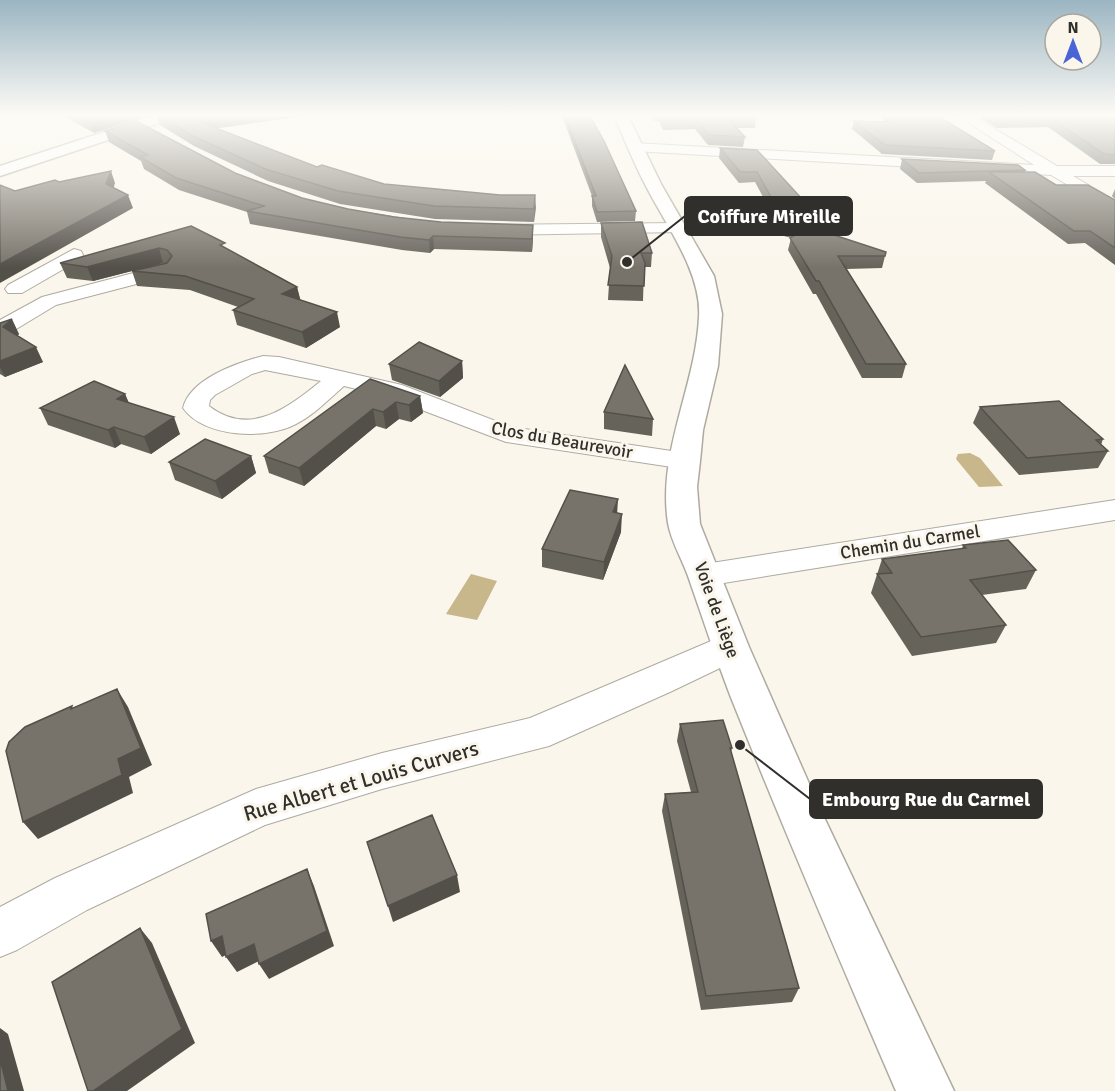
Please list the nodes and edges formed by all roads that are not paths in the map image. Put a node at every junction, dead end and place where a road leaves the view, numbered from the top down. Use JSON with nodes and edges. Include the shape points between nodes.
{"nodes":[{"id":1,"x":645,"y":167,"type":"edge"},
{"id":2,"x":982,"y":167,"type":"edge"},
{"id":3,"x":1046,"y":167,"type":"edge"},
{"id":4,"x":1053,"y":171,"type":"junction"},
{"id":5,"x":1115,"y":171,"type":"edge"},
{"id":6,"x":1115,"y":208,"type":"edge"},
{"id":7,"x":467,"y":228,"type":"edge"},
{"id":8,"x":677,"y":228,"type":"junction"},
{"id":9,"x":74,"y":255,"type":"dead end"},
{"id":10,"x":164,"y":271,"type":"edge"},
{"id":11,"x":7,"y":288,"type":"edge"},
{"id":12,"x":49,"y":301,"type":"junction"},
{"id":13,"x":0,"y":329,"type":"edge"},
{"id":14,"x":339,"y":378,"type":"junction"},
{"id":15,"x":685,"y":461,"type":"junction"},
{"id":16,"x":1115,"y":510,"type":"edge"},
{"id":17,"x":705,"y":575,"type":"junction"},
{"id":18,"x":730,"y":647,"type":"junction"},
{"id":19,"x":0,"y":933,"type":"edge"},
{"id":20,"x":925,"y":1091,"type":"edge"}],
"edges":[{"from":1,"to":8,"type":"street","name":"Voie de Liège"},
{"from":2,"to":4,"type":"street"},
{"from":3,"to":4,"type":"street"},
{"from":4,"to":5,"type":"street"},
{"from":4,"to":6,"type":"street"},
{"from":7,"to":8,"type":"street"},
{"from":8,"to":15,"type":"street","name":"Voie de Liège","via":[[704,276],[711,314],[706,366]]},
{"from":9,"to":11,"type":"street"},
{"from":10,"to":12,"type":"street"},
{"from":11,"to":12,"type":"street"},
{"from":12,"to":13,"type":"street"},
{"from":14,"to":14,"type":"street","name":"Clos du Beaurevoir","via":[[287,419],[265,424],[224,424],[204,417],[196,408],[198,398],[206,390],[262,363]]},
{"from":14,"to":15,"type":"street","name":"Clos du Beaurevoir","via":[[393,390],[506,434]]},
{"from":15,"to":17,"type":"street","name":"Voie de Liège","via":[[684,524]]},
{"from":16,"to":17,"type":"street","name":"Chemin du Carmel"},
{"from":17,"to":18,"type":"street","name":"Voie de Liège"},
{"from":18,"to":19,"type":"street","name":"Rue Albert et Louis Curvers","via":[[535,734],[256,807],[71,894]]},
{"from":18,"to":20,"type":"street","name":"Voie de Liège","via":[[824,869]]}]}
